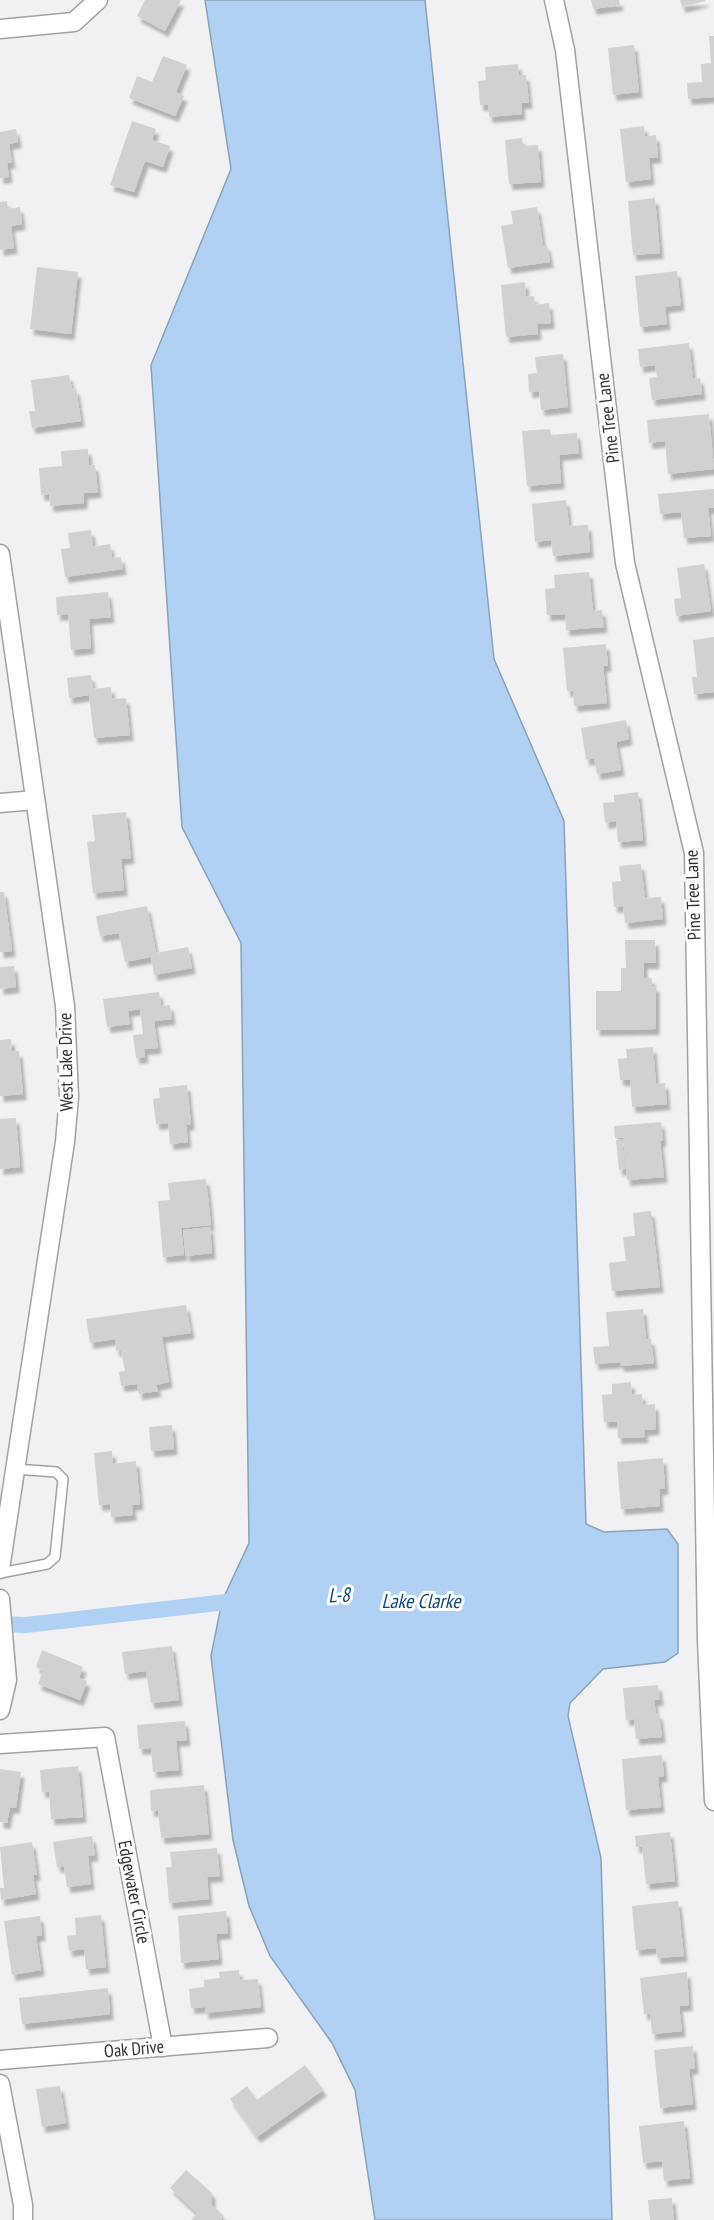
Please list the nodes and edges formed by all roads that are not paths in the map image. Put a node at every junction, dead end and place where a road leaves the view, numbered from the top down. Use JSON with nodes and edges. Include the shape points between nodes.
{"nodes":[{"id":1,"x":98,"y":0,"type":"edge"},
{"id":2,"x":554,"y":0,"type":"edge"},
{"id":3,"x":0,"y":29,"type":"edge"},
{"id":4,"x":0,"y":554,"type":"edge"},
{"id":5,"x":35,"y":800,"type":"junction"},
{"id":6,"x":0,"y":803,"type":"edge"},
{"id":7,"x":15,"y":1469,"type":"junction"},
{"id":8,"x":0,"y":1571,"type":"edge"},
{"id":9,"x":0,"y":1599,"type":"edge"},
{"id":10,"x":0,"y":1710,"type":"edge"},
{"id":11,"x":0,"y":1744,"type":"edge"},
{"id":12,"x":713,"y":1780,"type":"edge"},
{"id":13,"x":714,"y":1801,"type":"edge"},
{"id":14,"x":268,"y":2038,"type":"dead end"},
{"id":15,"x":163,"y":2047,"type":"junction"},
{"id":16,"x":0,"y":2060,"type":"edge"},
{"id":17,"x":0,"y":2084,"type":"edge"},
{"id":18,"x":23,"y":2220,"type":"edge"}],
"edges":[{"from":1,"to":3,"type":"street","via":[[74,22]]},
{"from":2,"to":12,"type":"street","name":"Pine Tree Lane","via":[[565,50],[625,563],[694,853]]},
{"from":4,"to":5,"type":"street","name":"West Lake Drive"},
{"from":5,"to":6,"type":"street"},
{"from":5,"to":7,"type":"street","name":"West Lake Drive","via":[[65,1006],[69,1097]]},
{"from":7,"to":8,"type":"street","name":"West Lake Drive"},
{"from":7,"to":8,"type":"lane","via":[[56,1472],[63,1479],[55,1557],[47,1564]]},
{"from":9,"to":10,"type":"street","via":[[7,1680]]},
{"from":11,"to":15,"type":"street","name":"Edgewater Circle","via":[[105,1737]]},
{"from":12,"to":13,"type":"street","name":"Pine Tree Lane"},
{"from":14,"to":15,"type":"street","name":"Oak Drive"},
{"from":15,"to":16,"type":"street","name":"Oak Drive"},
{"from":17,"to":18,"type":"street"}]}
